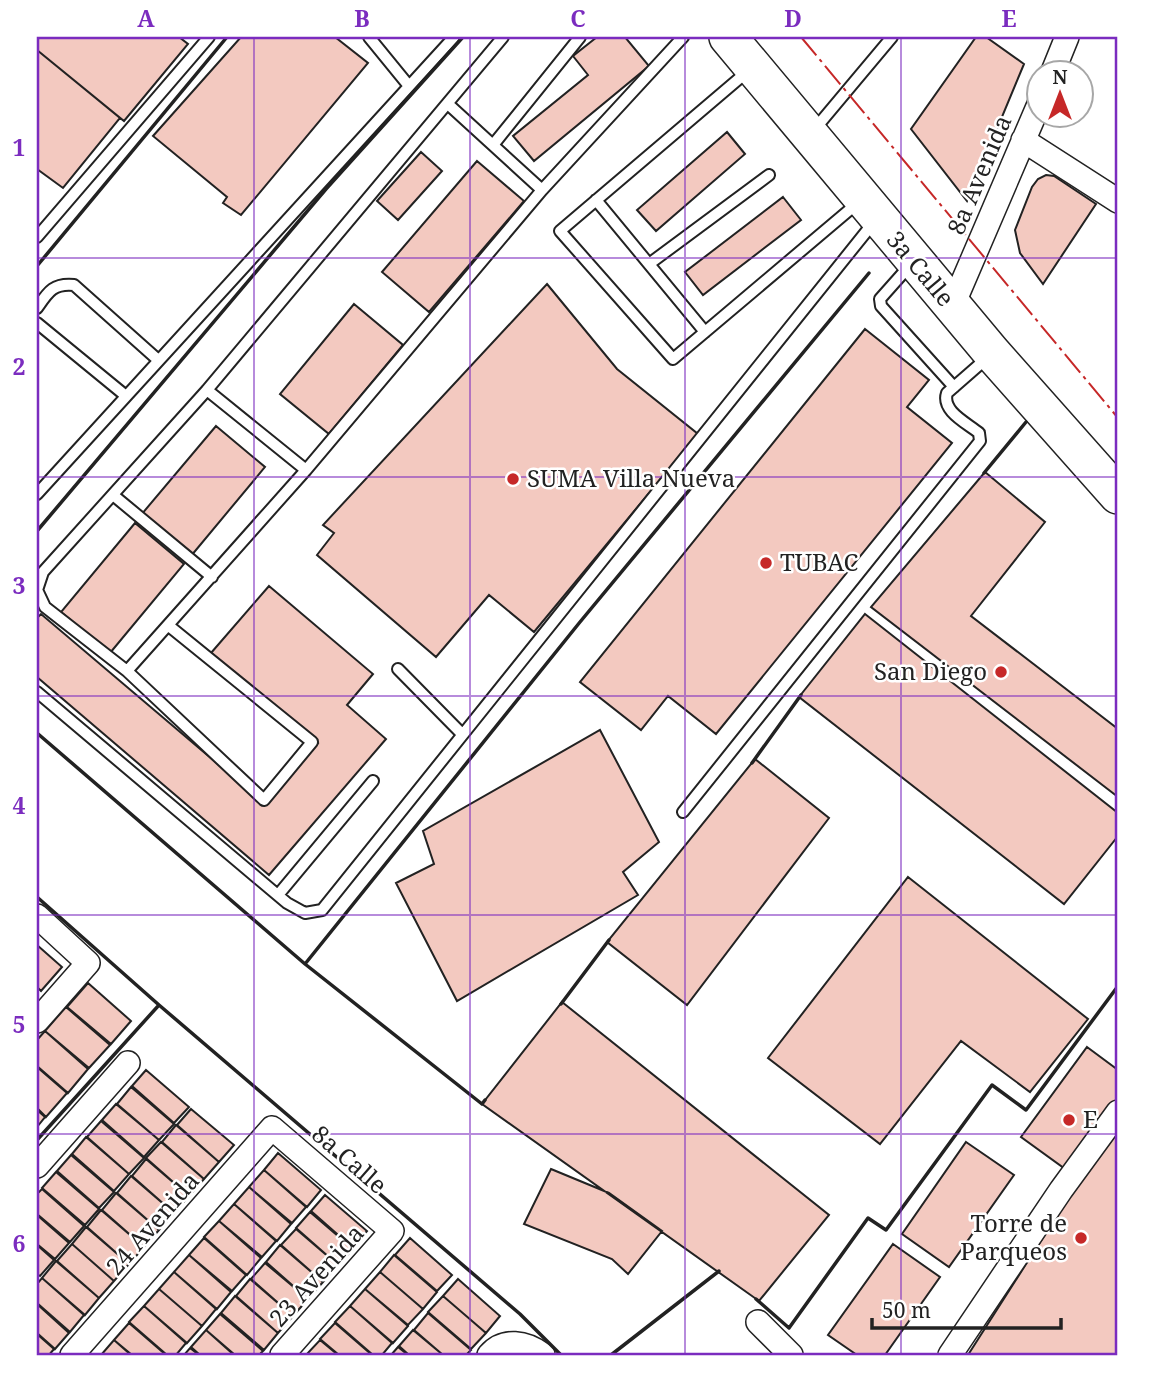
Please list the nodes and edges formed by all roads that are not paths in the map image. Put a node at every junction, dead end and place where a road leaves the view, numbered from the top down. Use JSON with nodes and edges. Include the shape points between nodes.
{"nodes":[{"id":1,"x":209,"y":37,"type":"edge"},
{"id":2,"x":369,"y":37,"type":"edge"},
{"id":3,"x":503,"y":37,"type":"edge"},
{"id":4,"x":580,"y":37,"type":"edge"},
{"id":5,"x":665,"y":37,"type":"edge"},
{"id":6,"x":683,"y":37,"type":"edge"},
{"id":7,"x":728,"y":37,"type":"edge"},
{"id":8,"x":892,"y":37,"type":"edge"},
{"id":9,"x":1067,"y":37,"type":"edge"},
{"id":10,"x":446,"y":39,"type":"edge"},
{"id":11,"x":675,"y":47,"type":"junction"},
{"id":12,"x":1058,"y":60,"type":"edge"},
{"id":13,"x":753,"y":66,"type":"junction"},
{"id":14,"x":409,"y":86,"type":"junction"},
{"id":15,"x":449,"y":105,"type":"junction"},
{"id":16,"x":1027,"y":130,"type":"edge"},
{"id":17,"x":810,"y":135,"type":"junction"},
{"id":18,"x":1023,"y":140,"type":"junction"},
{"id":19,"x":492,"y":145,"type":"junction"},
{"id":20,"x":769,"y":175,"type":"dead end"},
{"id":21,"x":542,"y":190,"type":"junction"},
{"id":22,"x":596,"y":200,"type":"junction"},
{"id":23,"x":1118,"y":201,"type":"edge"},
{"id":24,"x":870,"y":208,"type":"junction"},
{"id":25,"x":37,"y":237,"type":"edge"},
{"id":26,"x":914,"y":261,"type":"junction"},
{"id":27,"x":649,"y":264,"type":"junction"},
{"id":28,"x":952,"y":307,"type":"junction"},
{"id":29,"x":37,"y":308,"type":"edge"},
{"id":30,"x":37,"y":323,"type":"edge"},
{"id":31,"x":705,"y":332,"type":"junction"},
{"id":32,"x":992,"y":354,"type":"junction"},
{"id":33,"x":157,"y":359,"type":"junction"},
{"id":34,"x":954,"y":387,"type":"junction"},
{"id":35,"x":207,"y":390,"type":"junction"},
{"id":36,"x":126,"y":396,"type":"junction"},
{"id":37,"x":306,"y":470,"type":"junction"},
{"id":38,"x":37,"y":494,"type":"edge"},
{"id":39,"x":113,"y":495,"type":"junction"},
{"id":40,"x":1118,"y":495,"type":"edge"},
{"id":41,"x":212,"y":577,"type":"junction"},
{"id":42,"x":169,"y":626,"type":"junction"},
{"id":43,"x":398,"y":669,"type":"dead end"},
{"id":44,"x":127,"y":671,"type":"junction"},
{"id":45,"x":37,"y":692,"type":"edge"},
{"id":46,"x":462,"y":733,"type":"junction"},
{"id":47,"x":373,"y":781,"type":"dead end"},
{"id":48,"x":682,"y":812,"type":"dead end"},
{"id":49,"x":278,"y":895,"type":"junction"},
{"id":50,"x":37,"y":916,"type":"edge"},
{"id":51,"x":37,"y":1021,"type":"edge"},
{"id":52,"x":128,"y":1063,"type":"dead end"},
{"id":53,"x":1118,"y":1112,"type":"edge"},
{"id":54,"x":272,"y":1128,"type":"joint"},
{"id":55,"x":37,"y":1166,"type":"edge"},
{"id":56,"x":392,"y":1231,"type":"joint"},
{"id":57,"x":758,"y":1322,"type":"dead end"},
{"id":58,"x":493,"y":1351,"type":"edge"},
{"id":59,"x":72,"y":1355,"type":"edge"},
{"id":60,"x":282,"y":1355,"type":"edge"},
{"id":61,"x":543,"y":1355,"type":"edge"},
{"id":62,"x":791,"y":1355,"type":"edge"},
{"id":63,"x":950,"y":1355,"type":"edge"}],
"edges":[{"from":1,"to":25,"type":"lane"},
{"from":2,"to":14,"type":"lane"},
{"from":3,"to":15,"type":"lane"},
{"from":4,"to":19,"type":"lane"},
{"from":5,"to":11,"type":"lane"},
{"from":6,"to":11,"type":"lane"},
{"from":7,"to":13,"type":"main road","name":"3a Calle"},
{"from":8,"to":17,"type":"lane"},
{"from":9,"to":12,"type":"street"},
{"from":10,"to":14,"type":"lane"},
{"from":11,"to":21,"type":"lane"},
{"from":13,"to":17,"type":"main road","name":"3a Calle"},
{"from":13,"to":22,"type":"lane"},
{"from":14,"to":33,"type":"lane"},
{"from":15,"to":19,"type":"lane"},
{"from":15,"to":35,"type":"lane"},
{"from":16,"to":18,"type":"street","name":"8a Avenida"},
{"from":17,"to":24,"type":"main road","name":"3a Calle"},
{"from":18,"to":23,"type":"street"},
{"from":18,"to":28,"type":"street","name":"8a Avenida"},
{"from":19,"to":21,"type":"lane"},
{"from":20,"to":27,"type":"lane"},
{"from":21,"to":37,"type":"lane"},
{"from":22,"to":27,"type":"lane"},
{"from":22,"to":31,"type":"lane","via":[[560,231],[673,359]]},
{"from":24,"to":26,"type":"main road","name":"3a Calle"},
{"from":24,"to":31,"type":"lane"},
{"from":24,"to":46,"type":"lane"},
{"from":26,"to":28,"type":"main road","name":"3a Calle"},
{"from":26,"to":34,"type":"lane","via":[[885,290],[881,306]]},
{"from":27,"to":31,"type":"lane"},
{"from":28,"to":32,"type":"main road","name":"3a Calle"},
{"from":29,"to":33,"type":"lane","via":[[52,287],[74,285]]},
{"from":30,"to":36,"type":"lane"},
{"from":32,"to":34,"type":"lane"},
{"from":32,"to":40,"type":"main road","name":"3a Calle"},
{"from":33,"to":36,"type":"lane"},
{"from":34,"to":48,"type":"lane","via":[[947,393],[947,407],[979,433],[980,441]]},
{"from":35,"to":37,"type":"lane"},
{"from":35,"to":39,"type":"lane"},
{"from":36,"to":38,"type":"lane"},
{"from":37,"to":41,"type":"lane"},
{"from":39,"to":41,"type":"lane"},
{"from":39,"to":44,"type":"lane","via":[[43,572],[37,590],[45,607]]},
{"from":41,"to":42,"type":"lane"},
{"from":42,"to":44,"type":"lane"},
{"from":42,"to":44,"type":"lane","via":[[312,742],[264,800]]},
{"from":43,"to":46,"type":"lane"},
{"from":45,"to":49,"type":"lane"},
{"from":46,"to":49,"type":"lane","via":[[323,910],[304,913]]},
{"from":47,"to":49,"type":"lane"},
{"from":50,"to":51,"type":"street","via":[[88,963]]},
{"from":52,"to":55,"type":"street"},
{"from":53,"to":63,"type":"street"},
{"from":54,"to":56,"type":"street","name":"8a Calle"},
{"from":54,"to":59,"type":"street","name":"24 Avenida"},
{"from":56,"to":60,"type":"street","name":"23 Avenida"},
{"from":57,"to":62,"type":"street"},
{"from":58,"to":61,"type":"street","via":[[518,1344]]}]}
